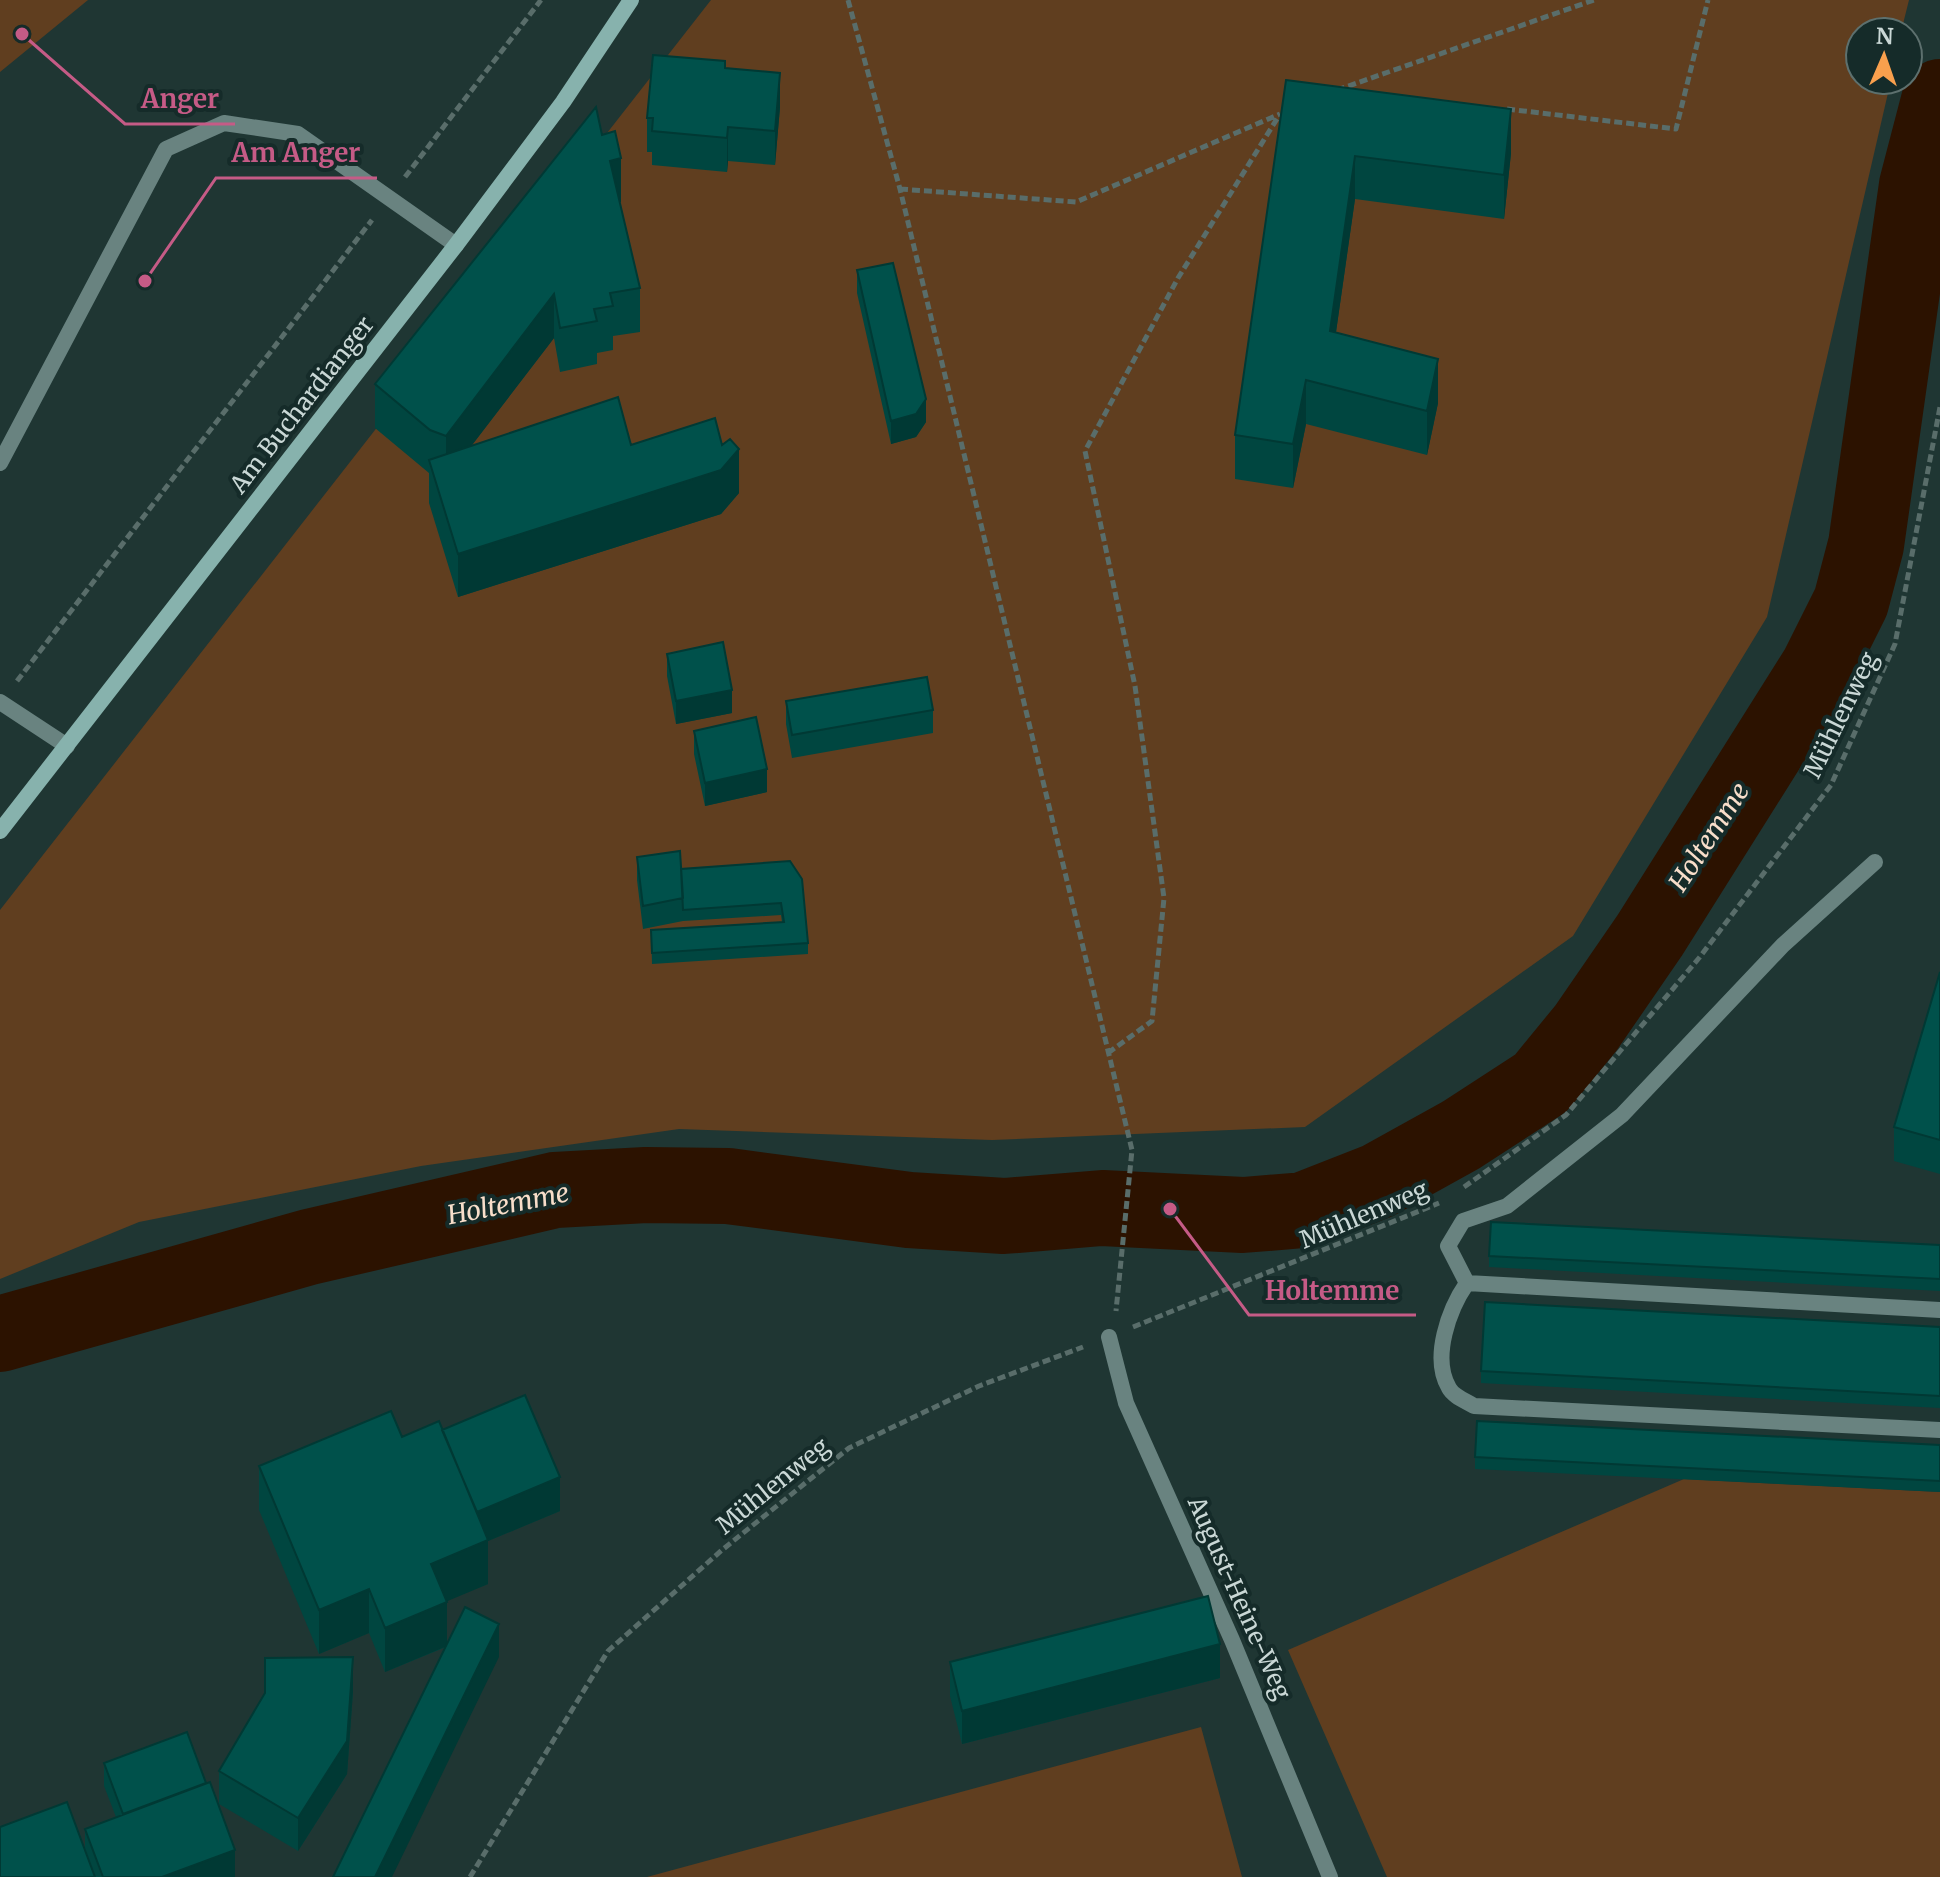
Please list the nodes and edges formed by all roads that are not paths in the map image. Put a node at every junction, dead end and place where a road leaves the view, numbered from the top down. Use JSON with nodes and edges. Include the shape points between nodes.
{"nodes":[{"id":1,"x":631,"y":0,"type":"edge"},
{"id":2,"x":456,"y":245,"type":"junction"},
{"id":3,"x":0,"y":463,"type":"edge"},
{"id":4,"x":0,"y":702,"type":"edge"},
{"id":5,"x":67,"y":746,"type":"junction"},
{"id":6,"x":0,"y":831,"type":"edge"},
{"id":7,"x":1875,"y":862,"type":"dead end"},
{"id":8,"x":1467,"y":1283,"type":"junction"},
{"id":9,"x":1940,"y":1310,"type":"edge"},
{"id":10,"x":1109,"y":1337,"type":"road end"},
{"id":11,"x":1940,"y":1430,"type":"edge"},
{"id":12,"x":1330,"y":1877,"type":"edge"}],
"edges":[{"from":1,"to":2,"type":"main road","name":"Am Buchardianger"},
{"from":2,"to":3,"type":"lane","via":[[298,134],[224,123],[166,149]]},
{"from":2,"to":5,"type":"main road","name":"Am Buchardianger"},
{"from":4,"to":5,"type":"lane"},
{"from":5,"to":6,"type":"main road","name":"Am Buchardianger"},
{"from":7,"to":8,"type":"lane","via":[[1783,945],[1622,1115],[1507,1206],[1463,1221],[1448,1246]]},
{"from":8,"to":9,"type":"lane"},
{"from":8,"to":11,"type":"lane","via":[[1452,1305],[1441,1369],[1450,1391],[1474,1406]]},
{"from":10,"to":12,"type":"lane","name":"August-Heine-Weg","via":[[1126,1403]]}]}
